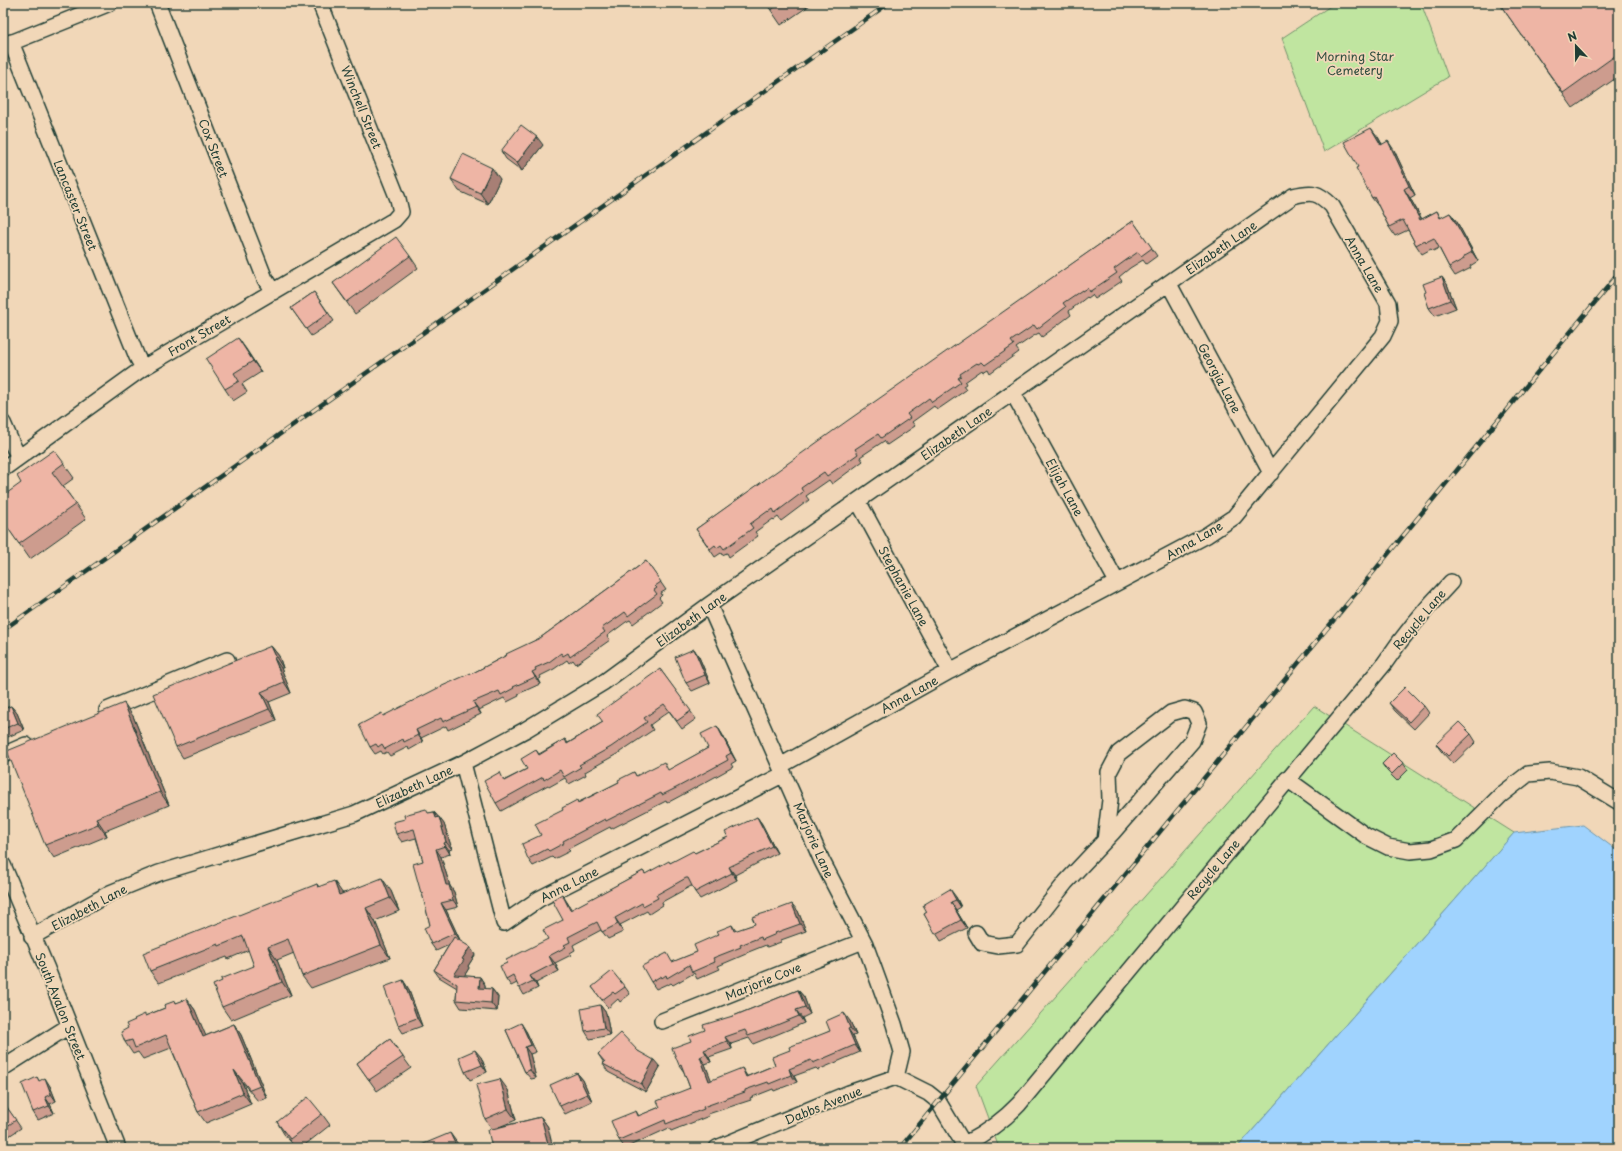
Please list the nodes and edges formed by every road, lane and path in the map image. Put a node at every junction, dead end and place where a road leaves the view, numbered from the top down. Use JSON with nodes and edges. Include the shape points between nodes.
{"nodes":[{"id":1,"x":110,"y":3,"type":"edge"},
{"id":2,"x":157,"y":3,"type":"edge"},
{"id":3,"x":320,"y":3,"type":"edge"},
{"id":4,"x":7,"y":44,"type":"edge"},
{"id":5,"x":1293,"y":196,"type":"joint"},
{"id":6,"x":401,"y":212,"type":"joint"},
{"id":7,"x":1169,"y":284,"type":"junction"},
{"id":8,"x":273,"y":292,"type":"junction"},
{"id":9,"x":143,"y":368,"type":"junction"},
{"id":10,"x":1013,"y":393,"type":"junction"},
{"id":11,"x":3,"y":423,"type":"edge"},
{"id":12,"x":19,"y":457,"type":"junction"},
{"id":13,"x":3,"y":469,"type":"edge"},
{"id":14,"x":1271,"y":473,"type":"junction"},
{"id":15,"x":858,"y":502,"type":"junction"},
{"id":16,"x":1117,"y":582,"type":"junction"},
{"id":17,"x":1451,"y":582,"type":"dead end"},
{"id":18,"x":709,"y":605,"type":"junction"},
{"id":19,"x":227,"y":660,"type":"dead end"},
{"id":20,"x":950,"y":671,"type":"junction"},
{"id":21,"x":94,"y":716,"type":"edge"},
{"id":22,"x":36,"y":741,"type":"edge"},
{"id":23,"x":3,"y":755,"type":"edge"},
{"id":24,"x":463,"y":763,"type":"junction"},
{"id":25,"x":782,"y":770,"type":"junction"},
{"id":26,"x":1288,"y":779,"type":"junction"},
{"id":27,"x":1619,"y":802,"type":"edge"},
{"id":28,"x":1105,"y":841,"type":"junction"},
{"id":29,"x":3,"y":865,"type":"edge"},
{"id":30,"x":976,"y":933,"type":"dead end"},
{"id":31,"x":32,"y":937,"type":"junction"},
{"id":32,"x":863,"y":941,"type":"junction"},
{"id":33,"x":662,"y":1021,"type":"dead end"},
{"id":34,"x":69,"y":1026,"type":"junction"},
{"id":35,"x":3,"y":1068,"type":"edge"},
{"id":36,"x":896,"y":1077,"type":"junction"},
{"id":37,"x":965,"y":1146,"type":"edge"},
{"id":38,"x":118,"y":1148,"type":"edge"},
{"id":39,"x":717,"y":1148,"type":"edge"}],
"edges":[{"from":1,"to":4,"type":"street"},
{"from":2,"to":8,"type":"street","name":"Cox Street","via":[[265,279]]},
{"from":3,"to":6,"type":"street","name":"Winchell Street"},
{"from":4,"to":9,"type":"street","name":"Lancaster Street","via":[[136,357]]},
{"from":5,"to":7,"type":"street","name":"Elizabeth Lane"},
{"from":5,"to":14,"type":"street","name":"Anna Lane","via":[[1307,192],[1320,195],[1332,206],[1388,303],[1390,321],[1384,336]]},
{"from":6,"to":8,"type":"street","name":"Front Street","via":[[394,220]]},
{"from":7,"to":10,"type":"street","name":"Elizabeth Lane"},
{"from":7,"to":14,"type":"street","name":"Georgia Lane"},
{"from":8,"to":9,"type":"street","name":"Front Street"},
{"from":9,"to":12,"type":"street","name":"Front Street"},
{"from":10,"to":15,"type":"street","name":"Elizabeth Lane"},
{"from":10,"to":16,"type":"street","name":"Elijah Lane"},
{"from":11,"to":12,"type":"street"},
{"from":12,"to":13,"type":"street","name":"Front Street"},
{"from":14,"to":16,"type":"street","name":"Anna Lane","via":[[1234,517],[1207,535]]},
{"from":15,"to":18,"type":"street","name":"Elizabeth Lane"},
{"from":15,"to":20,"type":"street","name":"Stephanie Lane"},
{"from":16,"to":20,"type":"street","name":"Anna Lane"},
{"from":17,"to":26,"type":"street","name":"Recycle Lane","via":[[1422,612],[1384,664]]},
{"from":18,"to":24,"type":"street","name":"Elizabeth Lane","via":[[604,682],[525,730]]},
{"from":18,"to":25,"type":"street","name":"Marjorie Lane"},
{"from":19,"to":21,"type":"street"},
{"from":20,"to":25,"type":"street","name":"Anna Lane"},
{"from":22,"to":23,"type":"street"},
{"from":24,"to":25,"type":"street","name":"Anna Lane","via":[[504,923],[539,898]]},
{"from":24,"to":31,"type":"street","name":"Elizabeth Lane","via":[[354,814],[160,873],[110,893]]},
{"from":25,"to":32,"type":"street","name":"Marjorie Lane","via":[[822,861]]},
{"from":26,"to":27,"type":"street","via":[[1366,836],[1388,847],[1410,851],[1431,849],[1456,840],[1501,795],[1528,774],[1550,772],[1578,777]]},
{"from":26,"to":37,"type":"street","name":"Recycle Lane","via":[[1019,1104],[997,1125]]},
{"from":28,"to":28,"type":"street","via":[[1192,742],[1199,723],[1194,712],[1185,709],[1171,713],[1119,753],[1109,772],[1110,800]]},
{"from":28,"to":30,"type":"street","via":[[1066,882],[1017,944],[998,946],[982,943]]},
{"from":29,"to":31,"type":"street","name":"South Avalon Street"},
{"from":31,"to":34,"type":"street","name":"South Avalon Street"},
{"from":32,"to":33,"type":"street","name":"Marjorie Cove"},
{"from":32,"to":36,"type":"street","name":"Marjorie Lane","via":[[902,1052]]},
{"from":34,"to":35,"type":"street"},
{"from":34,"to":38,"type":"street","name":"South Avalon Street"},
{"from":36,"to":37,"type":"street","via":[[938,1101]]},
{"from":36,"to":39,"type":"street","name":"Dabbs Avenue","via":[[849,1093]]}]}
